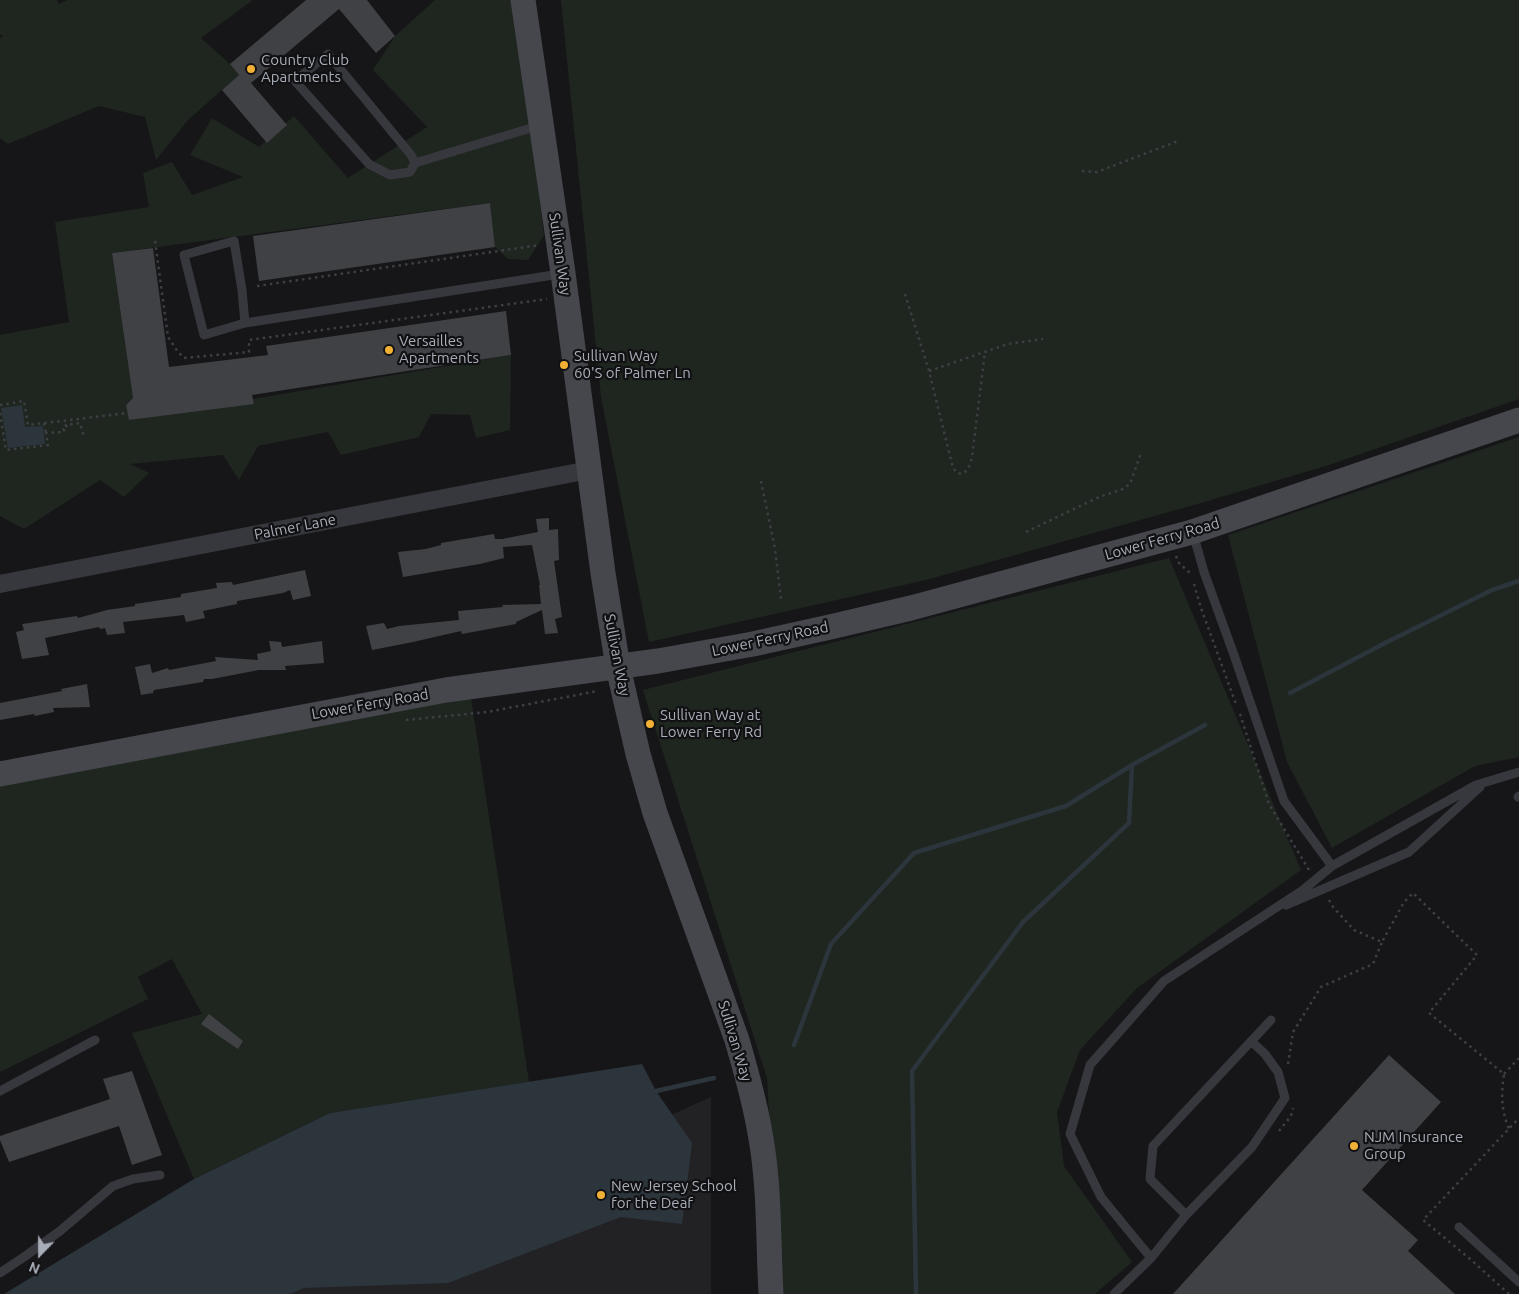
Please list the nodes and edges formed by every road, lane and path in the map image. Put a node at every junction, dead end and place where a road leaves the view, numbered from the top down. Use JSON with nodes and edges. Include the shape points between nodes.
{"nodes":[{"id":1,"x":523,"y":0,"type":"edge"},
{"id":2,"x":541,"y":125,"type":"junction"},
{"id":3,"x":1178,"y":141,"type":"dead end"},
{"id":4,"x":415,"y":164,"type":"junction"},
{"id":5,"x":1082,"y":171,"type":"dead end"},
{"id":6,"x":155,"y":241,"type":"dead end"},
{"id":7,"x":542,"y":245,"type":"dead end"},
{"id":8,"x":563,"y":273,"type":"junction"},
{"id":9,"x":257,"y":286,"type":"dead end"},
{"id":10,"x":905,"y":294,"type":"dead end"},
{"id":11,"x":546,"y":298,"type":"dead end"},
{"id":12,"x":245,"y":323,"type":"junction"},
{"id":13,"x":1043,"y":339,"type":"dead end"},
{"id":14,"x":985,"y":352,"type":"junction"},
{"id":15,"x":929,"y":371,"type":"junction"},
{"id":16,"x":0,"y":406,"type":"edge"},
{"id":17,"x":0,"y":413,"type":"edge"},
{"id":18,"x":128,"y":413,"type":"dead end"},
{"id":19,"x":80,"y":419,"type":"junction"},
{"id":20,"x":1519,"y":420,"type":"edge"},
{"id":21,"x":44,"y":423,"type":"junction"},
{"id":22,"x":80,"y":423,"type":"junction"},
{"id":23,"x":46,"y":432,"type":"junction"},
{"id":24,"x":84,"y":437,"type":"dead end"},
{"id":25,"x":1141,"y":453,"type":"dead end"},
{"id":26,"x":589,"y":470,"type":"junction"},
{"id":27,"x":761,"y":481,"type":"dead end"},
{"id":28,"x":1026,"y":532,"type":"dead end"},
{"id":29,"x":1192,"y":532,"type":"junction"},
{"id":30,"x":0,"y":584,"type":"edge"},
{"id":31,"x":781,"y":599,"type":"dead end"},
{"id":32,"x":618,"y":667,"type":"junction"},
{"id":33,"x":1519,"y":772,"type":"edge"},
{"id":34,"x":0,"y":774,"type":"edge"},
{"id":35,"x":1485,"y":782,"type":"junction"},
{"id":36,"x":1332,"y":866,"type":"junction"},
{"id":37,"x":1267,"y":913,"type":"junction"},
{"id":38,"x":1271,"y":1020,"type":"dead end"},
{"id":39,"x":95,"y":1040,"type":"dead end"},
{"id":40,"x":1251,"y":1041,"type":"junction"},
{"id":41,"x":1519,"y":1058,"type":"edge"},
{"id":42,"x":1504,"y":1074,"type":"dead end"},
{"id":43,"x":0,"y":1091,"type":"edge"},
{"id":44,"x":1519,"y":1118,"type":"edge"},
{"id":45,"x":160,"y":1175,"type":"dead end"},
{"id":46,"x":1186,"y":1214,"type":"junction"},
{"id":47,"x":1459,"y":1227,"type":"dead end"},
{"id":48,"x":1151,"y":1258,"type":"junction"},
{"id":49,"x":0,"y":1272,"type":"edge"},
{"id":50,"x":1519,"y":1282,"type":"edge"},
{"id":51,"x":771,"y":1294,"type":"edge"},
{"id":52,"x":1114,"y":1294,"type":"edge"},
{"id":53,"x":1509,"y":1294,"type":"edge"}],
"edges":[{"from":1,"to":2,"type":"main road","name":"Sullivan Way"},
{"from":2,"to":4,"type":"lane"},
{"from":2,"to":8,"type":"main road","name":"Sullivan Way"},
{"from":3,"to":5,"type":"path","via":[[1097,172]]},
{"from":4,"to":4,"type":"lane","via":[[402,143],[328,54],[295,81],[369,164],[390,175],[410,172]]},
{"from":6,"to":11,"type":"path","via":[[168,337],[184,358],[249,352],[249,340]]},
{"from":7,"to":9,"type":"path"},
{"from":8,"to":12,"type":"lane"},
{"from":8,"to":26,"type":"main road","name":"Sullivan Way"},
{"from":10,"to":15,"type":"path"},
{"from":12,"to":12,"type":"lane","via":[[204,335],[184,255],[234,241]]},
{"from":13,"to":14,"type":"path","via":[[1008,344]]},
{"from":14,"to":15,"type":"path"},
{"from":14,"to":15,"type":"path","via":[[972,458],[967,471],[962,474],[953,468]]},
{"from":16,"to":21,"type":"path","via":[[24,401],[28,425]]},
{"from":17,"to":23,"type":"path","via":[[6,450],[48,445]]},
{"from":18,"to":19,"type":"path"},
{"from":19,"to":21,"type":"path"},
{"from":19,"to":22,"type":"path"},
{"from":20,"to":29,"type":"main road","name":"Lower Ferry Road"},
{"from":21,"to":23,"type":"path"},
{"from":22,"to":23,"type":"path","via":[[66,425],[64,432]]},
{"from":22,"to":24,"type":"path"},
{"from":25,"to":28,"type":"path","via":[[1130,484],[1123,489]]},
{"from":26,"to":30,"type":"street","name":"Palmer Lane"},
{"from":26,"to":32,"type":"main road","name":"Sullivan Way"},
{"from":27,"to":31,"type":"path","via":[[775,548]]},
{"from":29,"to":32,"type":"main road","name":"Lower Ferry Road","via":[[911,608],[753,644]]},
{"from":29,"to":36,"type":"lane","via":[[1284,801]]},
{"from":32,"to":34,"type":"main road","name":"Lower Ferry Road","via":[[446,690]]},
{"from":32,"to":51,"type":"main road","name":"Sullivan Way","via":[[654,814],[737,1040],[747,1078],[760,1133],[766,1181]]},
{"from":33,"to":35,"type":"lane"},
{"from":35,"to":36,"type":"lane"},
{"from":35,"to":37,"type":"lane","via":[[1409,852]]},
{"from":36,"to":37,"type":"lane"},
{"from":37,"to":48,"type":"lane","via":[[1164,980],[1090,1065],[1070,1134],[1101,1196]]},
{"from":38,"to":40,"type":"lane"},
{"from":39,"to":43,"type":"lane"},
{"from":40,"to":46,"type":"lane","via":[[1278,1072],[1285,1098],[1252,1147]]},
{"from":40,"to":46,"type":"lane","via":[[1153,1146],[1150,1179]]},
{"from":41,"to":42,"type":"path"},
{"from":44,"to":53,"type":"path","via":[[1423,1220]]},
{"from":45,"to":49,"type":"lane","via":[[113,1186],[60,1231]]},
{"from":46,"to":48,"type":"lane"},
{"from":47,"to":50,"type":"lane"},
{"from":48,"to":52,"type":"lane"}]}
